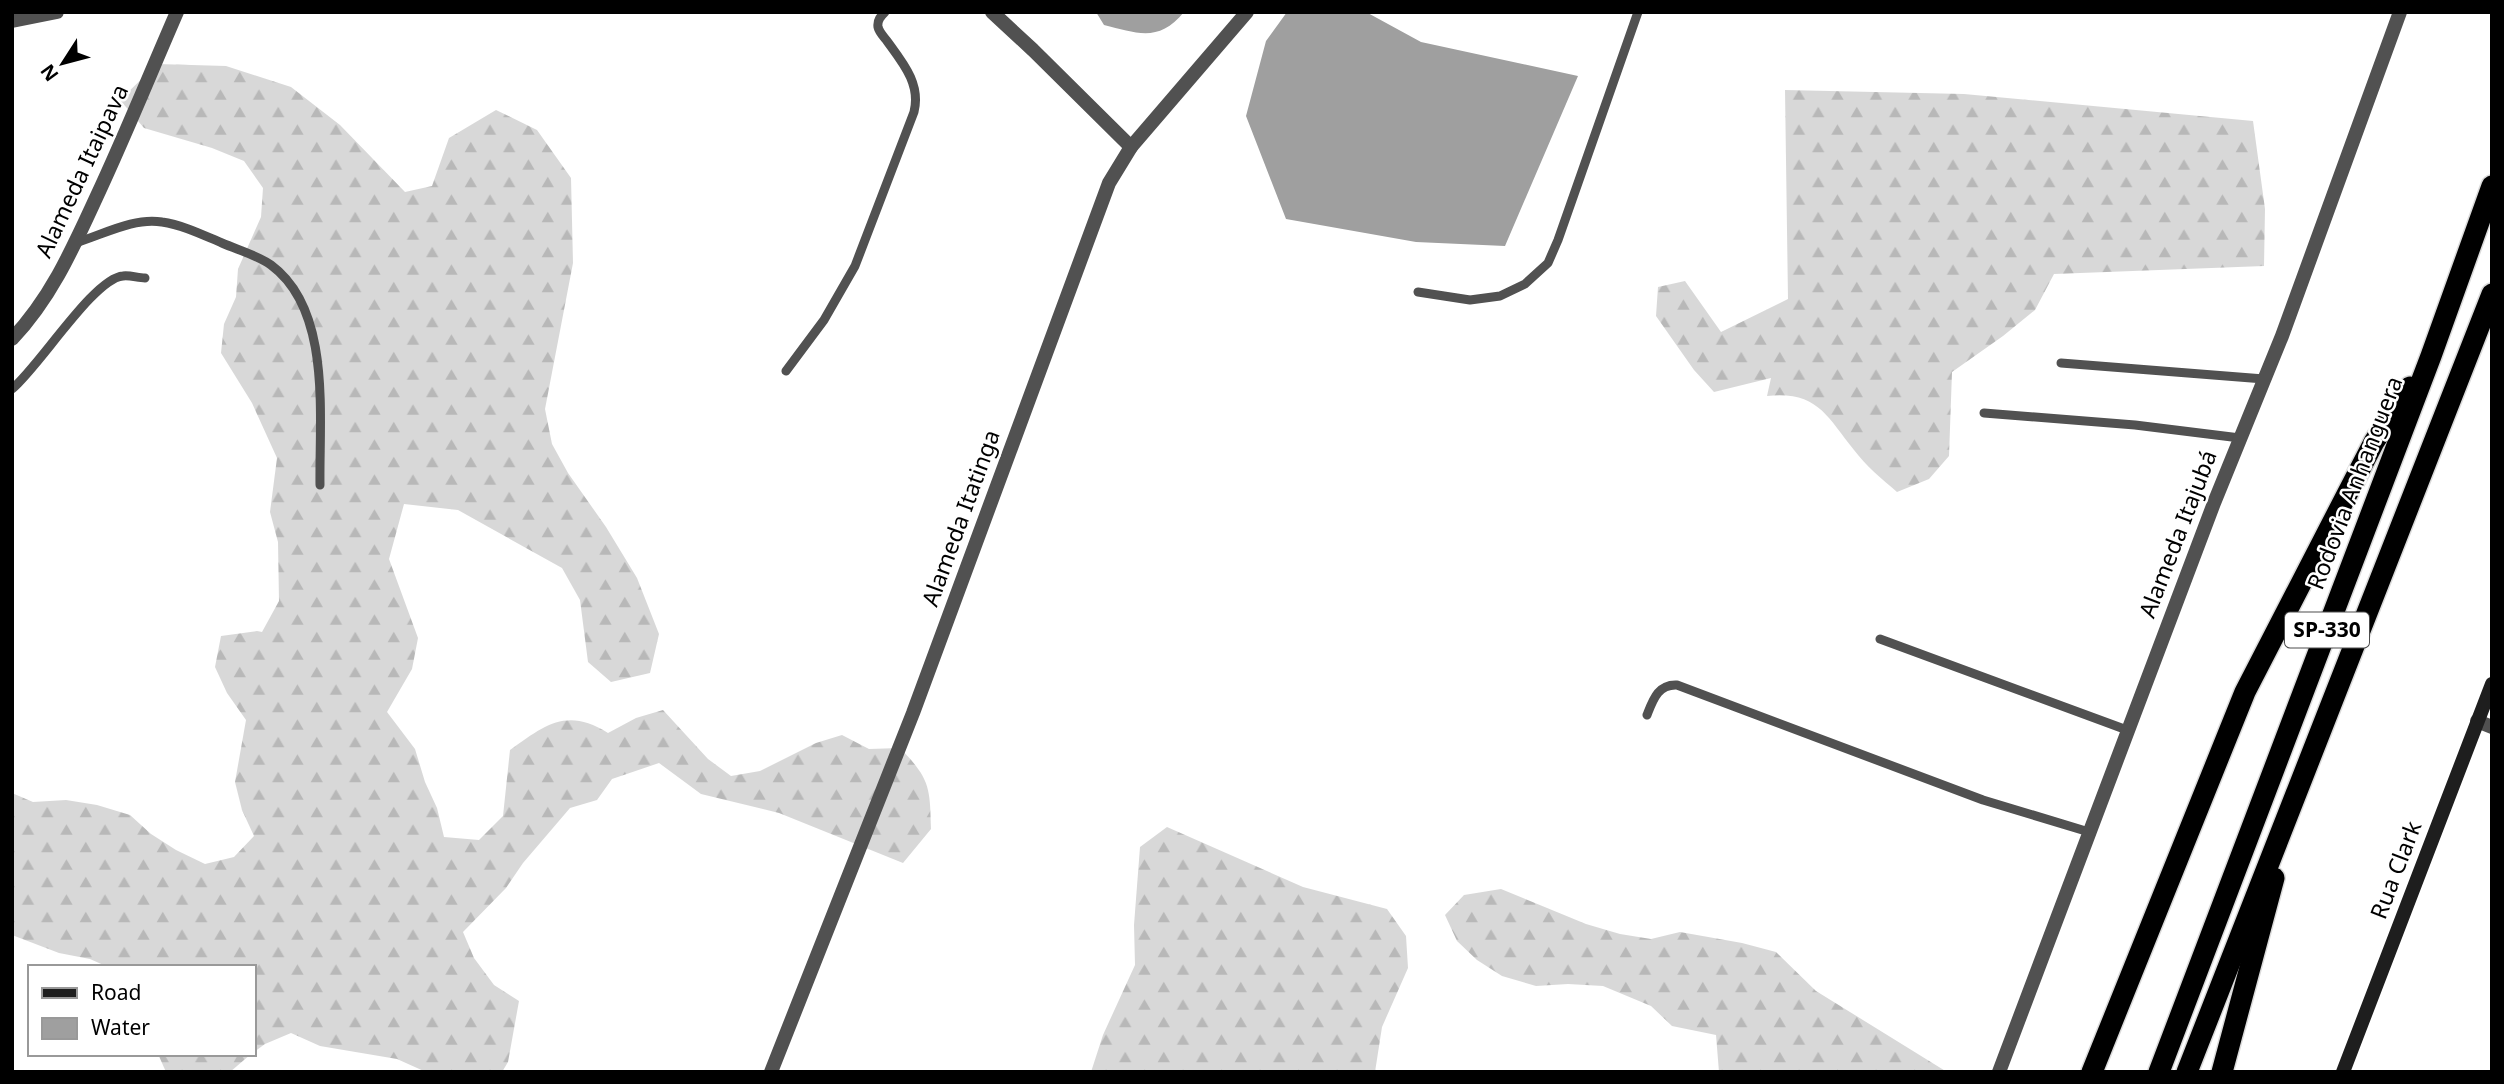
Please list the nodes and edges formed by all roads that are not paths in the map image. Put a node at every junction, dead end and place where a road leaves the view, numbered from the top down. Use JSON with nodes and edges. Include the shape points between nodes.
{"nodes":[{"id":1,"x":57,"y":12,"type":"edge"},
{"id":2,"x":177,"y":12,"type":"edge"},
{"id":3,"x":885,"y":12,"type":"edge"},
{"id":4,"x":992,"y":12,"type":"edge"},
{"id":5,"x":1247,"y":12,"type":"edge"},
{"id":6,"x":1638,"y":12,"type":"edge"},
{"id":7,"x":2400,"y":12,"type":"edge"},
{"id":8,"x":12,"y":21,"type":"edge"},
{"id":9,"x":1131,"y":147,"type":"junction"},
{"id":10,"x":2492,"y":186,"type":"edge"},
{"id":11,"x":75,"y":243,"type":"junction"},
{"id":12,"x":145,"y":278,"type":"dead end"},
{"id":13,"x":1418,"y":292,"type":"dead end"},
{"id":14,"x":2492,"y":294,"type":"edge"},
{"id":15,"x":12,"y":339,"type":"edge"},
{"id":16,"x":2431,"y":356,"type":"junction"},
{"id":17,"x":2061,"y":363,"type":"dead end"},
{"id":18,"x":786,"y":371,"type":"dead end"},
{"id":19,"x":2264,"y":379,"type":"junction"},
{"id":20,"x":12,"y":389,"type":"edge"},
{"id":21,"x":1984,"y":412,"type":"dead end"},
{"id":22,"x":2240,"y":438,"type":"junction"},
{"id":23,"x":320,"y":485,"type":"dead end"},
{"id":24,"x":1880,"y":639,"type":"dead end"},
{"id":25,"x":2492,"y":684,"type":"edge"},
{"id":26,"x":1647,"y":715,"type":"dead end"},
{"id":27,"x":2477,"y":721,"type":"junction"},
{"id":28,"x":2492,"y":727,"type":"edge"},
{"id":29,"x":2127,"y":730,"type":"junction"},
{"id":30,"x":2296,"y":789,"type":"junction"},
{"id":31,"x":2089,"y":832,"type":"junction"},
{"id":32,"x":771,"y":1072,"type":"edge"},
{"id":33,"x":1998,"y":1072,"type":"edge"},
{"id":34,"x":2092,"y":1072,"type":"edge"},
{"id":35,"x":2159,"y":1072,"type":"edge"},
{"id":36,"x":2187,"y":1072,"type":"edge"},
{"id":37,"x":2222,"y":1072,"type":"edge"},
{"id":38,"x":2343,"y":1072,"type":"edge"}],
"edges":[{"from":1,"to":8,"type":"street"},
{"from":2,"to":11,"type":"street","name":"Alameda Itaipava"},
{"from":3,"to":18,"type":"lane","via":[[878,29],[916,87],[914,112],[855,266],[824,320]]},
{"from":4,"to":9,"type":"street"},
{"from":5,"to":9,"type":"street","name":"Alameda Itatinga"},
{"from":6,"to":13,"type":"lane","via":[[1548,263],[1525,284],[1500,296],[1469,300]]},
{"from":7,"to":19,"type":"street","name":"Alameda Itajubá"},
{"from":9,"to":32,"type":"street","name":"Alameda Itatinga","via":[[1110,183],[913,713]]},
{"from":10,"to":16,"type":"highway","name":"Rodovia Anhanguera","number":"SP-330"},
{"from":11,"to":15,"type":"street","name":"Alameda Itaipava","via":[[34,316]]},
{"from":11,"to":23,"type":"lane","via":[[141,222],[159,221],[270,264],[290,283],[306,309],[318,353]]},
{"from":12,"to":20,"type":"lane","via":[[121,276],[107,283]]},
{"from":14,"to":30,"type":"highway","number":"SP-330"},
{"from":16,"to":34,"type":"highway","via":[[2374,442],[2245,692]]},
{"from":16,"to":35,"type":"highway","name":"Rodovia Anhanguera","number":"SP-330"},
{"from":17,"to":19,"type":"lane"},
{"from":19,"to":22,"type":"street","name":"Alameda Itajubá"},
{"from":21,"to":22,"type":"lane"},
{"from":22,"to":29,"type":"street","name":"Alameda Itajubá"},
{"from":24,"to":29,"type":"lane"},
{"from":25,"to":27,"type":"street","name":"Rua Clark"},
{"from":26,"to":31,"type":"lane","via":[[1661,689],[1677,685],[1983,800]]},
{"from":27,"to":28,"type":"street"},
{"from":27,"to":38,"type":"street","name":"Rua Clark"},
{"from":29,"to":31,"type":"street","name":"Alameda Itajubá"},
{"from":30,"to":36,"type":"highway","number":"SP-330"},
{"from":30,"to":37,"type":"highway"},
{"from":31,"to":33,"type":"street","name":"Alameda Itajubá"}]}
